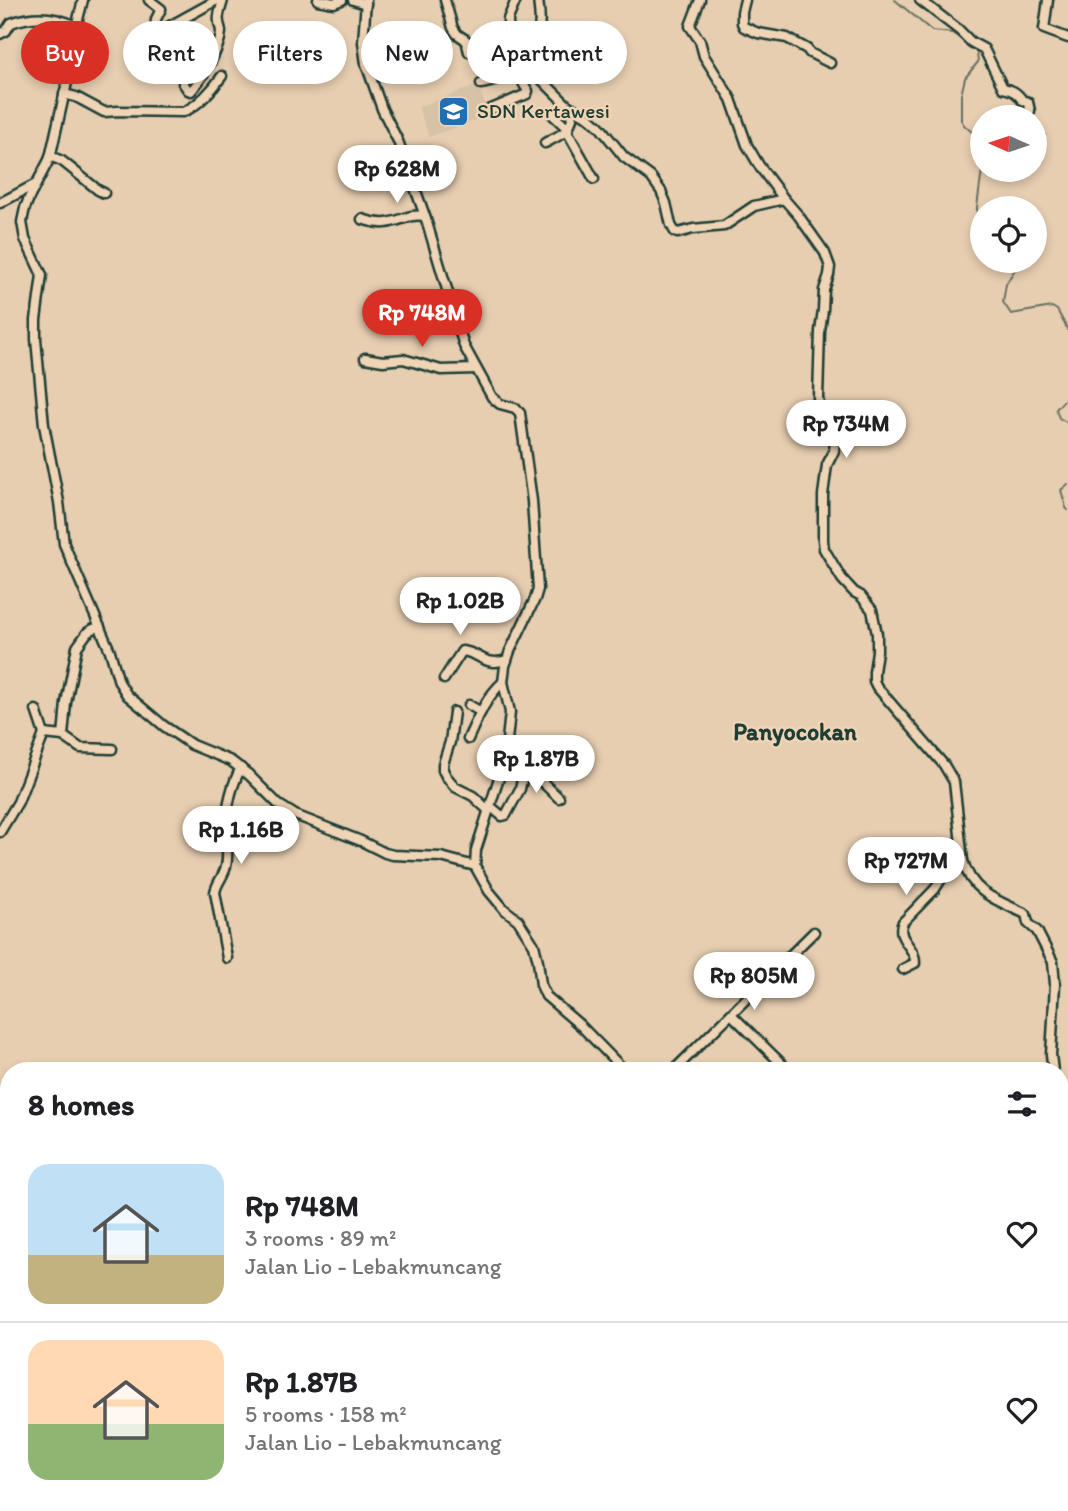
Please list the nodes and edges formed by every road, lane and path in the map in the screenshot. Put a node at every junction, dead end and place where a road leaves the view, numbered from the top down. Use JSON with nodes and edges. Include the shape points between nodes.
{"nodes":[{"id":1,"x":83,"y":0,"type":"edge"},
{"id":2,"x":149,"y":0,"type":"edge"},
{"id":3,"x":217,"y":0,"type":"edge"},
{"id":4,"x":223,"y":0,"type":"edge"},
{"id":5,"x":318,"y":0,"type":"edge"},
{"id":6,"x":342,"y":0,"type":"edge"},
{"id":7,"x":353,"y":0,"type":"edge"},
{"id":8,"x":445,"y":0,"type":"edge"},
{"id":9,"x":516,"y":0,"type":"edge"},
{"id":10,"x":538,"y":0,"type":"edge"},
{"id":11,"x":700,"y":0,"type":"edge"},
{"id":12,"x":745,"y":0,"type":"edge"},
{"id":13,"x":920,"y":0,"type":"edge"},
{"id":14,"x":1048,"y":0,"type":"edge"},
{"id":15,"x":366,"y":2,"type":"edge"},
{"id":16,"x":61,"y":21,"type":"edge"},
{"id":17,"x":77,"y":21,"type":"edge"},
{"id":18,"x":508,"y":21,"type":"edge"},
{"id":19,"x":540,"y":21,"type":"edge"},
{"id":20,"x":0,"y":34,"type":"edge"},
{"id":21,"x":1068,"y":38,"type":"edge"},
{"id":22,"x":467,"y":44,"type":"edge"},
{"id":23,"x":830,"y":63,"type":"dead end"},
{"id":24,"x":222,"y":76,"type":"dead end"},
{"id":25,"x":66,"y":84,"type":"edge"},
{"id":26,"x":184,"y":84,"type":"edge"},
{"id":27,"x":523,"y":84,"type":"edge"},
{"id":28,"x":546,"y":84,"type":"edge"},
{"id":29,"x":191,"y":91,"type":"junction"},
{"id":30,"x":64,"y":94,"type":"junction"},
{"id":31,"x":198,"y":101,"type":"junction"},
{"id":32,"x":567,"y":105,"type":"junction"},
{"id":33,"x":1029,"y":105,"type":"edge"},
{"id":34,"x":489,"y":110,"type":"dead end"},
{"id":35,"x":553,"y":115,"type":"dead end"},
{"id":36,"x":568,"y":130,"type":"junction"},
{"id":37,"x":545,"y":143,"type":"dead end"},
{"id":38,"x":50,"y":156,"type":"junction"},
{"id":39,"x":594,"y":178,"type":"dead end"},
{"id":40,"x":35,"y":184,"type":"junction"},
{"id":41,"x":104,"y":193,"type":"dead end"},
{"id":42,"x":784,"y":199,"type":"junction"},
{"id":43,"x":0,"y":203,"type":"edge"},
{"id":44,"x":425,"y":216,"type":"junction"},
{"id":45,"x":362,"y":219,"type":"dead end"},
{"id":46,"x":365,"y":358,"type":"dead end"},
{"id":47,"x":476,"y":369,"type":"junction"},
{"id":48,"x":100,"y":627,"type":"junction"},
{"id":49,"x":507,"y":660,"type":"junction"},
{"id":50,"x":444,"y":678,"type":"dead end"},
{"id":51,"x":503,"y":682,"type":"junction"},
{"id":52,"x":469,"y":705,"type":"dead end"},
{"id":53,"x":36,"y":710,"type":"dead end"},
{"id":54,"x":454,"y":712,"type":"dead end"},
{"id":55,"x":481,"y":712,"type":"junction"},
{"id":56,"x":44,"y":734,"type":"junction"},
{"id":57,"x":63,"y":736,"type":"junction"},
{"id":58,"x":468,"y":739,"type":"dead end"},
{"id":59,"x":112,"y":749,"type":"dead end"},
{"id":60,"x":505,"y":759,"type":"junction"},
{"id":61,"x":241,"y":768,"type":"junction"},
{"id":62,"x":524,"y":771,"type":"junction"},
{"id":63,"x":559,"y":797,"type":"dead end"},
{"id":64,"x":489,"y":808,"type":"junction"},
{"id":65,"x":0,"y":832,"type":"edge"},
{"id":66,"x":962,"y":861,"type":"junction"},
{"id":67,"x":475,"y":866,"type":"junction"},
{"id":68,"x":814,"y":932,"type":"dead end"},
{"id":69,"x":227,"y":958,"type":"dead end"},
{"id":70,"x":903,"y":969,"type":"dead end"},
{"id":71,"x":732,"y":1015,"type":"junction"},
{"id":72,"x":616,"y":1062,"type":"edge"},
{"id":73,"x":683,"y":1062,"type":"edge"},
{"id":74,"x":780,"y":1062,"type":"edge"},
{"id":75,"x":1052,"y":1062,"type":"edge"}],
"edges":[{"from":1,"to":17,"type":"street"},
{"from":2,"to":3,"type":"street","via":[[161,8],[155,21],[158,33]]},
{"from":4,"to":29,"type":"street","via":[[218,45],[204,76]]},
{"from":5,"to":6,"type":"street"},
{"from":7,"to":15,"type":"street"},
{"from":8,"to":22,"type":"street","via":[[453,28]]},
{"from":9,"to":18,"type":"street"},
{"from":10,"to":19,"type":"street"},
{"from":11,"to":42,"type":"street","via":[[691,29],[732,99],[747,145]]},
{"from":12,"to":23,"type":"street","via":[[744,26],[787,38]]},
{"from":13,"to":33,"type":"street","via":[[984,49],[1003,88],[1012,89]]},
{"from":14,"to":21,"type":"street","via":[[1044,29]]},
{"from":15,"to":44,"type":"street","via":[[366,64]]},
{"from":16,"to":20,"type":"street","via":[[31,17],[11,23]]},
{"from":24,"to":31,"type":"street"},
{"from":25,"to":30,"type":"street"},
{"from":26,"to":29,"type":"street"},
{"from":27,"to":34,"type":"street","via":[[527,94]]},
{"from":28,"to":32,"type":"street"},
{"from":29,"to":31,"type":"street"},
{"from":30,"to":31,"type":"street","via":[[107,113],[183,112]]},
{"from":30,"to":38,"type":"street"},
{"from":32,"to":36,"type":"street","via":[[572,118]]},
{"from":32,"to":42,"type":"street","via":[[590,118],[624,156],[651,177],[666,202],[674,232],[724,226],[754,206]]},
{"from":35,"to":36,"type":"street"},
{"from":36,"to":37,"type":"street"},
{"from":36,"to":39,"type":"street"},
{"from":38,"to":40,"type":"street"},
{"from":38,"to":41,"type":"street"},
{"from":40,"to":43,"type":"street"},
{"from":40,"to":48,"type":"street","via":[[22,222],[42,275],[36,331],[46,438],[64,544]]},
{"from":42,"to":66,"type":"street","via":[[830,267],[820,331],[818,398],[835,440],[823,495],[824,549],[842,579],[872,610],[877,687],[954,782]]},
{"from":44,"to":45,"type":"street","via":[[384,223]]},
{"from":44,"to":47,"type":"street","via":[[453,313]]},
{"from":46,"to":47,"type":"street","via":[[403,359],[441,370]]},
{"from":47,"to":49,"type":"street","via":[[496,400],[520,413],[532,501],[538,589]]},
{"from":48,"to":57,"type":"street","via":[[87,633],[77,647]]},
{"from":48,"to":61,"type":"street","via":[[127,695],[184,740]]},
{"from":49,"to":50,"type":"street","via":[[489,662],[463,651]]},
{"from":49,"to":51,"type":"street"},
{"from":51,"to":55,"type":"street"},
{"from":51,"to":60,"type":"street","via":[[510,712]]},
{"from":52,"to":55,"type":"street"},
{"from":53,"to":56,"type":"street"},
{"from":54,"to":64,"type":"street","via":[[443,769],[455,787]]},
{"from":55,"to":58,"type":"street"},
{"from":56,"to":57,"type":"street"},
{"from":56,"to":65,"type":"street","via":[[18,802]]},
{"from":57,"to":59,"type":"street","via":[[80,748]]},
{"from":60,"to":62,"type":"street"},
{"from":60,"to":64,"type":"street"},
{"from":61,"to":67,"type":"street","via":[[279,805],[325,828],[385,853],[441,857]]},
{"from":61,"to":69,"type":"street","via":[[228,804],[226,866],[215,892]]},
{"from":62,"to":63,"type":"street","via":[[534,774]]},
{"from":62,"to":64,"type":"street","via":[[507,815]]},
{"from":64,"to":67,"type":"street"},
{"from":66,"to":70,"type":"street","via":[[903,922],[901,933],[915,959]]},
{"from":66,"to":75,"type":"street","via":[[979,888],[1026,914],[1052,962]]},
{"from":67,"to":72,"type":"street","via":[[488,891],[531,938],[546,996]]},
{"from":68,"to":71,"type":"street"},
{"from":71,"to":73,"type":"street"},
{"from":71,"to":74,"type":"street"}]}
